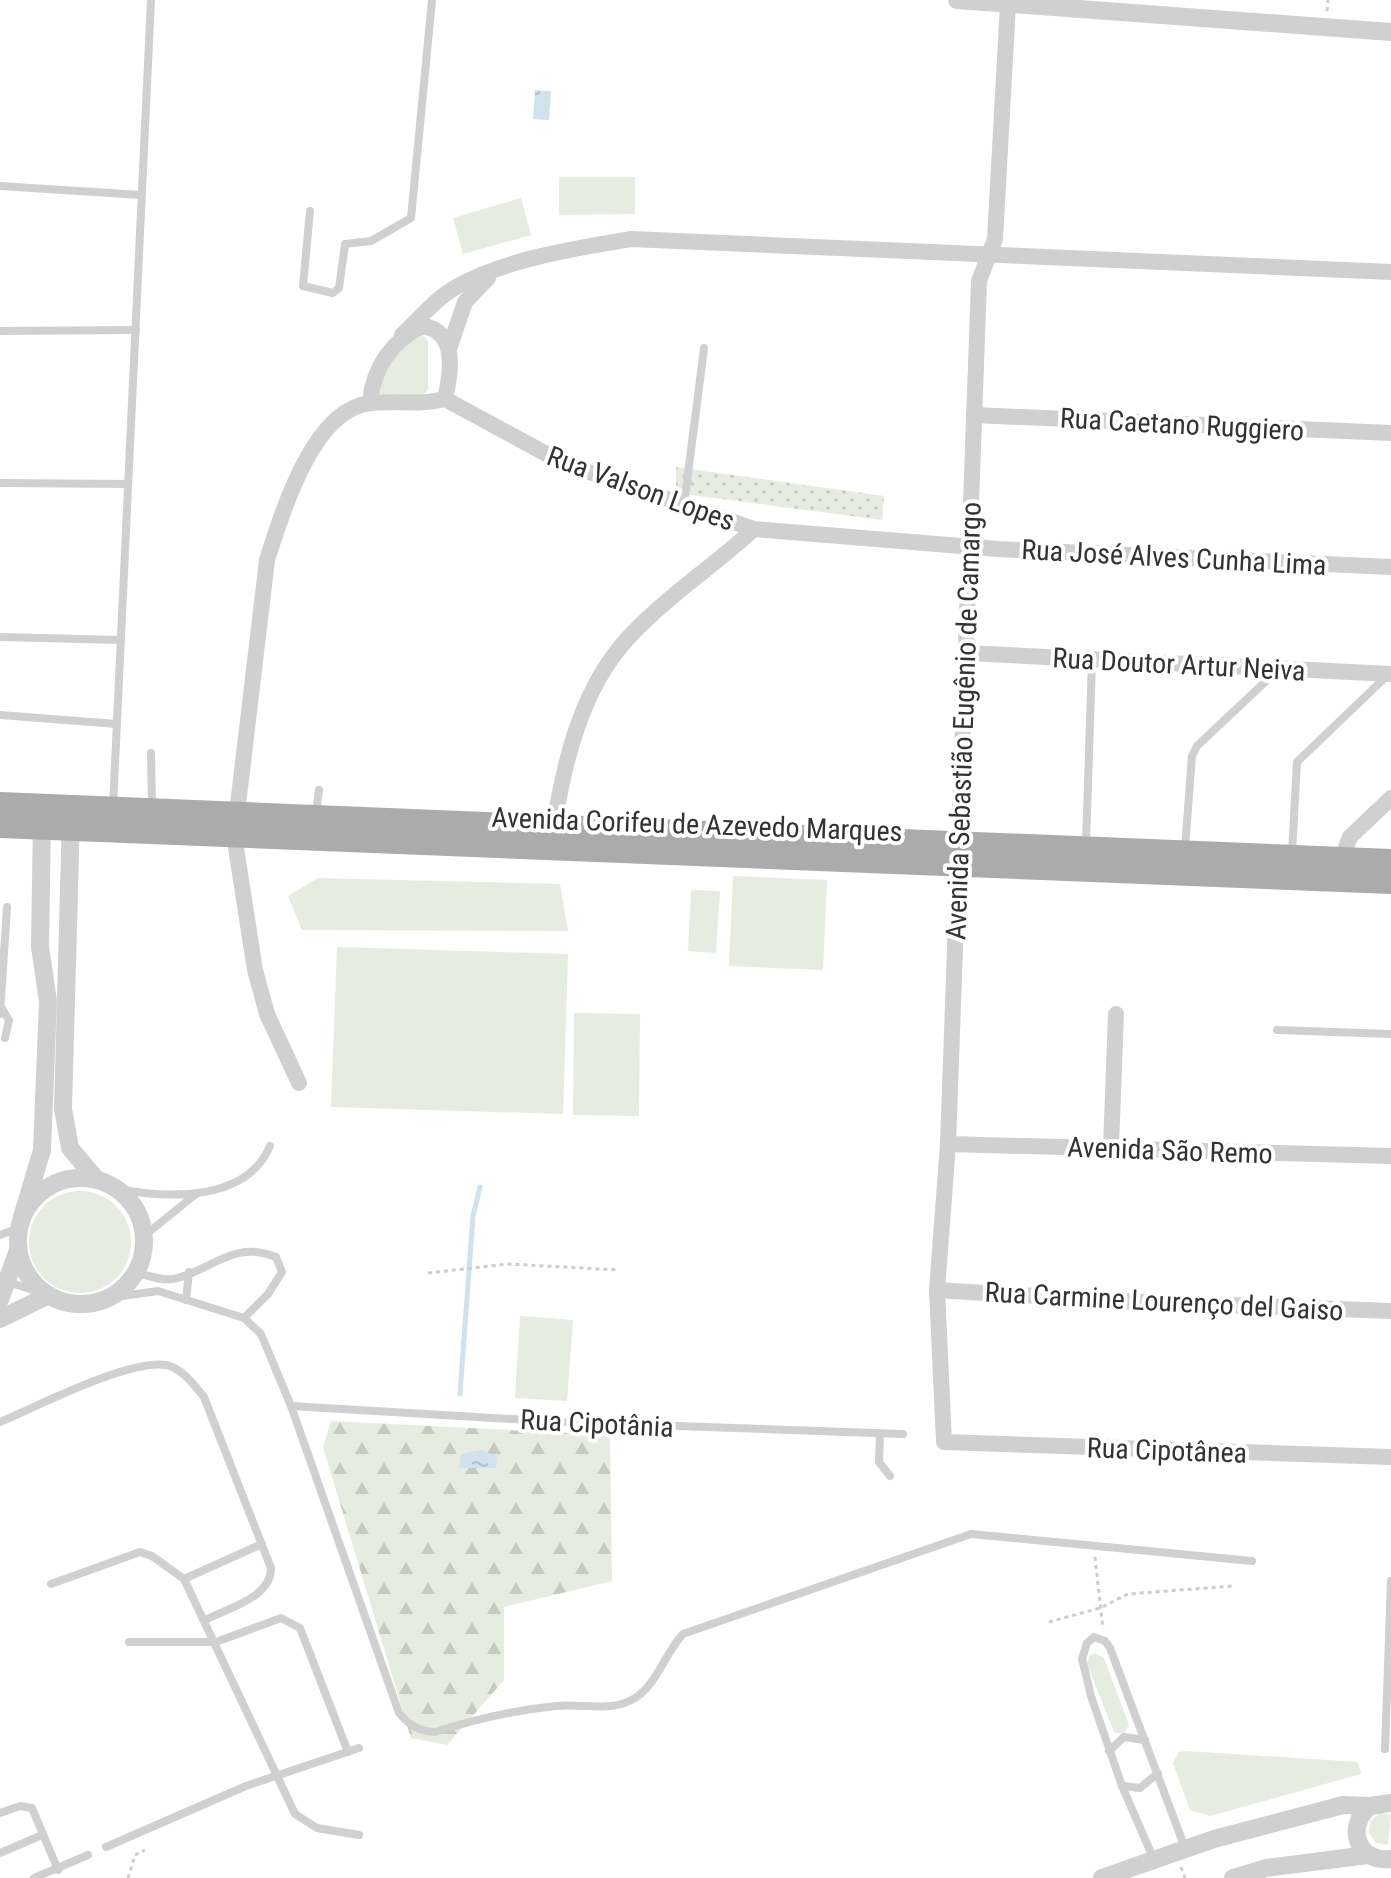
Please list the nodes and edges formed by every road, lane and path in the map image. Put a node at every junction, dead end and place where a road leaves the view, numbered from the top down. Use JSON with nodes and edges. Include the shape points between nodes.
{"nodes":[{"id":1,"x":151,"y":0,"type":"edge"},
{"id":2,"x":432,"y":0,"type":"edge"},
{"id":3,"x":957,"y":0,"type":"edge"},
{"id":4,"x":1008,"y":4,"type":"junction"},
{"id":5,"x":1391,"y":32,"type":"edge"},
{"id":6,"x":0,"y":186,"type":"edge"},
{"id":7,"x":141,"y":195,"type":"junction"},
{"id":8,"x":310,"y":211,"type":"dead end"},
{"id":9,"x":988,"y":257,"type":"junction"},
{"id":10,"x":496,"y":272,"type":"junction"},
{"id":11,"x":1391,"y":272,"type":"edge"},
{"id":12,"x":136,"y":330,"type":"junction"},
{"id":13,"x":0,"y":331,"type":"edge"},
{"id":14,"x":402,"y":335,"type":"junction"},
{"id":15,"x":704,"y":348,"type":"dead end"},
{"id":16,"x":449,"y":349,"type":"junction"},
{"id":17,"x":445,"y":399,"type":"junction"},
{"id":18,"x":370,"y":402,"type":"junction"},
{"id":19,"x":974,"y":415,"type":"junction"},
{"id":20,"x":1391,"y":433,"type":"edge"},
{"id":21,"x":0,"y":483,"type":"edge"},
{"id":22,"x":128,"y":484,"type":"junction"},
{"id":23,"x":684,"y":506,"type":"junction"},
{"id":24,"x":754,"y":529,"type":"junction"},
{"id":25,"x":971,"y":547,"type":"junction"},
{"id":26,"x":1391,"y":567,"type":"edge"},
{"id":27,"x":0,"y":637,"type":"edge"},
{"id":28,"x":121,"y":640,"type":"junction"},
{"id":29,"x":966,"y":653,"type":"junction"},
{"id":30,"x":1092,"y":661,"type":"junction"},
{"id":31,"x":1268,"y":668,"type":"junction"},
{"id":32,"x":1390,"y":674,"type":"edge"},
{"id":33,"x":0,"y":715,"type":"edge"},
{"id":34,"x":117,"y":724,"type":"junction"},
{"id":35,"x":151,"y":753,"type":"dead end"},
{"id":36,"x":319,"y":790,"type":"dead end"},
{"id":37,"x":1391,"y":798,"type":"edge"},
{"id":38,"x":0,"y":804,"type":"edge"},
{"id":39,"x":113,"y":809,"type":"junction"},
{"id":40,"x":152,"y":810,"type":"junction"},
{"id":41,"x":42,"y":816,"type":"junction"},
{"id":42,"x":316,"y":817,"type":"junction"},
{"id":43,"x":71,"y":818,"type":"junction"},
{"id":44,"x":235,"y":824,"type":"junction"},
{"id":45,"x":0,"y":826,"type":"edge"},
{"id":46,"x":554,"y":827,"type":"junction"},
{"id":47,"x":431,"y":843,"type":"junction"},
{"id":48,"x":957,"y":854,"type":"junction"},
{"id":49,"x":1085,"y":859,"type":"junction"},
{"id":50,"x":1391,"y":861,"type":"edge"},
{"id":51,"x":1184,"y":863,"type":"junction"},
{"id":52,"x":1291,"y":867,"type":"junction"},
{"id":53,"x":1339,"y":869,"type":"junction"},
{"id":54,"x":1391,"y":882,"type":"edge"},
{"id":55,"x":7,"y":907,"type":"dead end"},
{"id":56,"x":1,"y":1010,"type":"edge"},
{"id":57,"x":1116,"y":1014,"type":"dead end"},
{"id":58,"x":0,"y":1030,"type":"edge"},
{"id":59,"x":1277,"y":1030,"type":"dead end"},
{"id":60,"x":1391,"y":1034,"type":"edge"},
{"id":61,"x":299,"y":1083,"type":"dead end"},
{"id":62,"x":948,"y":1144,"type":"junction"},
{"id":63,"x":270,"y":1146,"type":"dead end"},
{"id":64,"x":1111,"y":1147,"type":"junction"},
{"id":65,"x":1391,"y":1156,"type":"edge"},
{"id":66,"x":96,"y":1179,"type":"junction"},
{"id":67,"x":118,"y":1189,"type":"junction"},
{"id":68,"x":197,"y":1193,"type":"junction"},
{"id":69,"x":21,"y":1223,"type":"junction"},
{"id":70,"x":0,"y":1235,"type":"edge"},
{"id":71,"x":144,"y":1236,"type":"junction"},
{"id":72,"x":18,"y":1248,"type":"junction"},
{"id":73,"x":619,"y":1270,"type":"dead end"},
{"id":74,"x":135,"y":1272,"type":"junction"},
{"id":75,"x":189,"y":1272,"type":"junction"},
{"id":76,"x":428,"y":1273,"type":"dead end"},
{"id":77,"x":3,"y":1287,"type":"edge"},
{"id":78,"x":937,"y":1290,"type":"junction"},
{"id":79,"x":49,"y":1295,"type":"junction"},
{"id":80,"x":108,"y":1298,"type":"junction"},
{"id":81,"x":186,"y":1300,"type":"junction"},
{"id":82,"x":1391,"y":1311,"type":"edge"},
{"id":83,"x":244,"y":1318,"type":"junction"},
{"id":84,"x":0,"y":1319,"type":"edge"},
{"id":85,"x":291,"y":1406,"type":"junction"},
{"id":86,"x":0,"y":1422,"type":"edge"},
{"id":87,"x":880,"y":1434,"type":"junction"},
{"id":88,"x":903,"y":1434,"type":"dead end"},
{"id":89,"x":944,"y":1442,"type":"joint"},
{"id":90,"x":1391,"y":1457,"type":"edge"},
{"id":91,"x":890,"y":1476,"type":"dead end"},
{"id":92,"x":262,"y":1544,"type":"junction"},
{"id":93,"x":1252,"y":1561,"type":"dead end"},
{"id":94,"x":1097,"y":1566,"type":"dead end"},
{"id":95,"x":184,"y":1579,"type":"junction"},
{"id":96,"x":1391,"y":1581,"type":"edge"},
{"id":97,"x":51,"y":1584,"type":"dead end"},
{"id":98,"x":1233,"y":1586,"type":"dead end"},
{"id":99,"x":1100,"y":1608,"type":"junction"},
{"id":100,"x":205,"y":1620,"type":"junction"},
{"id":101,"x":1049,"y":1622,"type":"dead end"},
{"id":102,"x":1105,"y":1641,"type":"junction"},
{"id":103,"x":129,"y":1642,"type":"dead end"},
{"id":104,"x":216,"y":1642,"type":"junction"},
{"id":105,"x":1145,"y":1740,"type":"junction"},
{"id":106,"x":359,"y":1748,"type":"dead end"},
{"id":107,"x":1385,"y":1749,"type":"dead end"},
{"id":108,"x":1109,"y":1751,"type":"junction"},
{"id":109,"x":348,"y":1752,"type":"junction"},
{"id":110,"x":1158,"y":1773,"type":"junction"},
{"id":111,"x":274,"y":1777,"type":"junction"},
{"id":112,"x":1122,"y":1786,"type":"junction"},
{"id":113,"x":1391,"y":1803,"type":"edge"},
{"id":114,"x":1370,"y":1806,"type":"junction"},
{"id":115,"x":0,"y":1813,"type":"edge"},
{"id":116,"x":42,"y":1835,"type":"junction"},
{"id":117,"x":359,"y":1835,"type":"dead end"},
{"id":118,"x":106,"y":1847,"type":"dead end"},
{"id":119,"x":1185,"y":1849,"type":"junction"},
{"id":120,"x":145,"y":1850,"type":"dead end"},
{"id":121,"x":0,"y":1853,"type":"edge"},
{"id":122,"x":88,"y":1855,"type":"dead end"},
{"id":123,"x":1154,"y":1860,"type":"junction"},
{"id":124,"x":1383,"y":1860,"type":"edge"},
{"id":125,"x":58,"y":1870,"type":"junction"},
{"id":126,"x":34,"y":1878,"type":"edge"},
{"id":127,"x":128,"y":1878,"type":"edge"},
{"id":128,"x":1102,"y":1878,"type":"edge"},
{"id":129,"x":1233,"y":1878,"type":"edge"}],
"edges":[{"from":1,"to":7,"type":"lane"},
{"from":2,"to":8,"type":"lane","via":[[411,218],[371,241],[345,244],[339,288],[333,293],[303,286]]},
{"from":3,"to":4,"type":"street"},
{"from":4,"to":5,"type":"street"},
{"from":4,"to":9,"type":"street","name":"Avenida Sebastião Eugênio de Camargo","via":[[995,239]]},
{"from":6,"to":7,"type":"lane"},
{"from":7,"to":12,"type":"lane"},
{"from":9,"to":10,"type":"street","via":[[631,239],[575,248]]},
{"from":9,"to":11,"type":"street"},
{"from":9,"to":19,"type":"street","name":"Avenida Sebastião Eugênio de Camargo","via":[[979,281]]},
{"from":10,"to":14,"type":"street","via":[[459,285]]},
{"from":10,"to":16,"type":"street","via":[[465,302]]},
{"from":12,"to":13,"type":"lane"},
{"from":12,"to":22,"type":"lane"},
{"from":14,"to":16,"type":"street","via":[[430,327]]},
{"from":14,"to":18,"type":"street","via":[[372,383]]},
{"from":15,"to":23,"type":"lane"},
{"from":16,"to":17,"type":"street"},
{"from":17,"to":18,"type":"street","via":[[407,405]]},
{"from":17,"to":23,"type":"street","name":"Rua Valson Lopes","via":[[563,463]]},
{"from":18,"to":44,"type":"street","via":[[340,413],[310,452],[267,560]]},
{"from":19,"to":20,"type":"street","name":"Rua Caetano Ruggiero"},
{"from":19,"to":25,"type":"street","name":"Avenida Sebastião Eugênio de Camargo"},
{"from":21,"to":22,"type":"lane"},
{"from":22,"to":28,"type":"lane"},
{"from":23,"to":24,"type":"street","name":"Rua Valson Lopes"},
{"from":24,"to":25,"type":"street","name":"Rua José Alves Cunha Lima"},
{"from":24,"to":46,"type":"street","via":[[638,629],[604,669],[572,747]]},
{"from":25,"to":26,"type":"street","name":"Rua José Alves Cunha Lima"},
{"from":25,"to":29,"type":"street","name":"Avenida Sebastião Eugênio de Camargo"},
{"from":27,"to":28,"type":"lane"},
{"from":28,"to":34,"type":"lane"},
{"from":29,"to":30,"type":"street","name":"Rua Doutor Artur Neiva"},
{"from":29,"to":48,"type":"street","name":"Avenida Sebastião Eugênio de Camargo"},
{"from":30,"to":31,"type":"street","name":"Rua Doutor Artur Neiva"},
{"from":30,"to":49,"type":"lane"},
{"from":31,"to":32,"type":"street","name":"Rua Doutor Artur Neiva"},
{"from":31,"to":51,"type":"lane","via":[[1265,682],[1192,756]]},
{"from":32,"to":52,"type":"lane","via":[[1297,762]]},
{"from":33,"to":34,"type":"lane"},
{"from":34,"to":39,"type":"lane"},
{"from":35,"to":40,"type":"lane"},
{"from":36,"to":42,"type":"lane"},
{"from":37,"to":53,"type":"street","via":[[1350,837]]},
{"from":38,"to":41,"type":"main road","name":"Avenida Corifeu de Azevedo Marques"},
{"from":39,"to":40,"type":"main road","name":"Avenida Corifeu de Azevedo Marques"},
{"from":39,"to":43,"type":"main road","name":"Avenida Corifeu de Azevedo Marques"},
{"from":40,"to":44,"type":"main road","name":"Avenida Corifeu de Azevedo Marques"},
{"from":41,"to":43,"type":"main road","name":"Avenida Corifeu de Azevedo Marques"},
{"from":41,"to":45,"type":"main road","name":"Avenida Corifeu de Azevedo Marques"},
{"from":41,"to":69,"type":"street","via":[[40,947],[48,1001],[43,1136]]},
{"from":42,"to":44,"type":"main road","name":"Avenida Corifeu de Azevedo Marques"},
{"from":42,"to":46,"type":"main road","name":"Avenida Corifeu de Azevedo Marques"},
{"from":43,"to":44,"type":"main road","name":"Avenida Corifeu de Azevedo Marques"},
{"from":43,"to":66,"type":"street","via":[[63,1109],[70,1148]]},
{"from":44,"to":47,"type":"main road","name":"Avenida Corifeu de Azevedo Marques"},
{"from":44,"to":61,"type":"street","via":[[259,985]]},
{"from":46,"to":47,"type":"main road","via":[[548,836],[443,835]]},
{"from":46,"to":48,"type":"main road","name":"Avenida Corifeu de Azevedo Marques"},
{"from":47,"to":48,"type":"main road","name":"Avenida Corifeu de Azevedo Marques"},
{"from":48,"to":49,"type":"main road","name":"Avenida Corifeu de Azevedo Marques"},
{"from":48,"to":62,"type":"street","name":"Avenida Sebastião Eugênio de Camargo"},
{"from":49,"to":51,"type":"main road","name":"Avenida Corifeu de Azevedo Marques"},
{"from":50,"to":53,"type":"main road","name":"Avenida Corifeu de Azevedo Marques"},
{"from":51,"to":52,"type":"main road","name":"Avenida Corifeu de Azevedo Marques"},
{"from":52,"to":53,"type":"main road","name":"Avenida Corifeu de Azevedo Marques"},
{"from":53,"to":54,"type":"main road","name":"Avenida Corifeu de Azevedo Marques"},
{"from":55,"to":56,"type":"lane"},
{"from":56,"to":58,"type":"lane","via":[[9,1020],[5,1038]]},
{"from":57,"to":64,"type":"street"},
{"from":59,"to":60,"type":"lane"},
{"from":62,"to":64,"type":"street","name":"Avenida São Remo"},
{"from":62,"to":78,"type":"street","name":"Avenida Sebastião Eugênio de Camargo"},
{"from":63,"to":68,"type":"lane","via":[[263,1164],[247,1179]]},
{"from":64,"to":65,"type":"street","name":"Avenida São Remo"},
{"from":66,"to":67,"type":"street"},
{"from":66,"to":69,"type":"street","via":[[52,1184],[34,1198]]},
{"from":67,"to":68,"type":"lane"},
{"from":67,"to":71,"type":"street","via":[[136,1210]]},
{"from":68,"to":71,"type":"lane"},
{"from":69,"to":70,"type":"lane"},
{"from":69,"to":72,"type":"street"},
{"from":71,"to":74,"type":"street"},
{"from":72,"to":77,"type":"street"},
{"from":72,"to":79,"type":"street","via":[[29,1275]]},
{"from":73,"to":76,"type":"path","via":[[508,1264]]},
{"from":74,"to":75,"type":"lane","via":[[173,1279]]},
{"from":74,"to":80,"type":"street"},
{"from":75,"to":81,"type":"lane"},
{"from":75,"to":83,"type":"lane","via":[[227,1256],[263,1251],[276,1257],[282,1272],[278,1281]]},
{"from":77,"to":79,"type":"lane"},
{"from":78,"to":82,"type":"street","name":"Rua Carmine Lourenço del Gaiso"},
{"from":78,"to":89,"type":"street","name":"Avenida Sebastião Eugênio de Camargo"},
{"from":79,"to":80,"type":"street","via":[[81,1304]]},
{"from":79,"to":84,"type":"street"},
{"from":80,"to":81,"type":"lane","via":[[158,1291]]},
{"from":81,"to":83,"type":"lane"},
{"from":83,"to":85,"type":"lane","via":[[261,1334]]},
{"from":85,"to":87,"type":"lane","name":"Rua Cipotânia"},
{"from":85,"to":93,"type":"lane","via":[[399,1713],[411,1727],[435,1732],[555,1706],[619,1706],[650,1684],[683,1634],[971,1534]]},
{"from":86,"to":92,"type":"lane","via":[[134,1367],[168,1365],[204,1397]]},
{"from":87,"to":88,"type":"lane","name":"Rua Cipotânia"},
{"from":87,"to":91,"type":"lane","via":[[879,1462]]},
{"from":89,"to":90,"type":"street","name":"Rua Cipotânea"},
{"from":92,"to":95,"type":"lane"},
{"from":92,"to":100,"type":"lane","via":[[271,1568],[268,1585]]},
{"from":94,"to":99,"type":"path"},
{"from":95,"to":97,"type":"lane","via":[[140,1552]]},
{"from":95,"to":100,"type":"lane"},
{"from":96,"to":107,"type":"lane"},
{"from":98,"to":99,"type":"path","via":[[1128,1594]]},
{"from":99,"to":101,"type":"path"},
{"from":99,"to":102,"type":"path"},
{"from":100,"to":104,"type":"lane"},
{"from":102,"to":105,"type":"lane"},
{"from":102,"to":108,"type":"lane","via":[[1091,1639],[1082,1659]]},
{"from":103,"to":104,"type":"lane"},
{"from":104,"to":109,"type":"lane","via":[[281,1618],[295,1623]]},
{"from":104,"to":111,"type":"lane"},
{"from":105,"to":108,"type":"lane","via":[[1124,1737]]},
{"from":105,"to":110,"type":"lane"},
{"from":106,"to":109,"type":"lane"},
{"from":108,"to":112,"type":"lane"},
{"from":109,"to":111,"type":"lane"},
{"from":110,"to":112,"type":"lane","via":[[1140,1788]]},
{"from":110,"to":119,"type":"lane"},
{"from":111,"to":117,"type":"lane","via":[[304,1821]]},
{"from":111,"to":118,"type":"lane"},
{"from":112,"to":123,"type":"lane"},
{"from":113,"to":114,"type":"street"},
{"from":114,"to":119,"type":"street","via":[[1331,1808]]},
{"from":114,"to":124,"type":"street","via":[[1355,1830],[1361,1848]]},
{"from":115,"to":116,"type":"lane","via":[[32,1808]]},
{"from":116,"to":121,"type":"lane"},
{"from":116,"to":125,"type":"lane"},
{"from":119,"to":123,"type":"street"},
{"from":120,"to":127,"type":"path","via":[[135,1855]]},
{"from":122,"to":125,"type":"lane"},
{"from":123,"to":128,"type":"street"},
{"from":124,"to":129,"type":"street","via":[[1266,1868]]},
{"from":125,"to":126,"type":"lane"}]}
